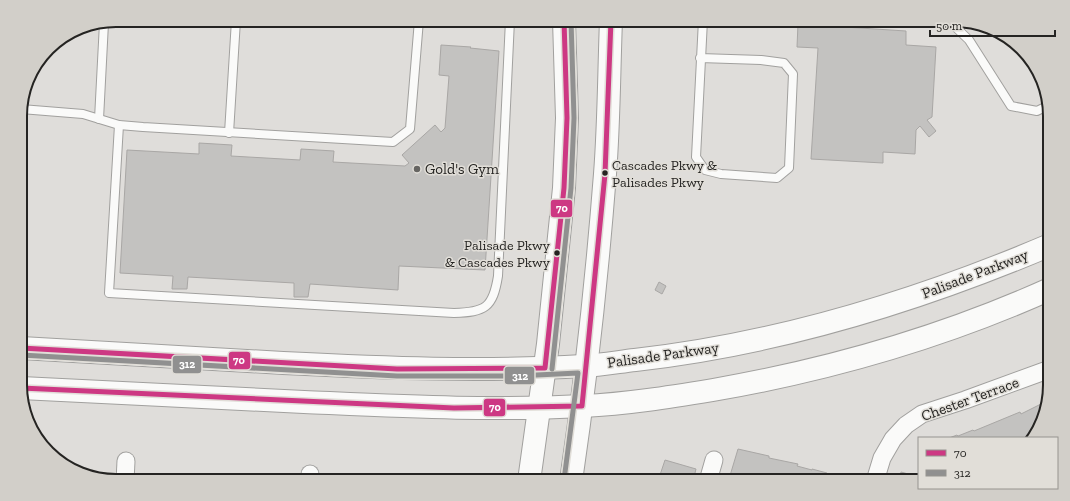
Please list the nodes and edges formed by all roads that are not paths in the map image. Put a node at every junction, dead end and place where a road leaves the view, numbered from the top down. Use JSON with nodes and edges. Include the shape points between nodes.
{"nodes":[{"id":1,"x":236,"y":27,"type":"edge"},
{"id":2,"x":418,"y":27,"type":"edge"},
{"id":3,"x":510,"y":27,"type":"edge"},
{"id":4,"x":564,"y":27,"type":"edge"},
{"id":5,"x":611,"y":27,"type":"edge"},
{"id":6,"x":702,"y":27,"type":"edge"},
{"id":7,"x":955,"y":27,"type":"edge"},
{"id":8,"x":104,"y":28,"type":"edge"},
{"id":9,"x":700,"y":58,"type":"junction"},
{"id":10,"x":1042,"y":108,"type":"edge"},
{"id":11,"x":27,"y":110,"type":"edge"},
{"id":12,"x":99,"y":120,"type":"junction"},
{"id":13,"x":119,"y":125,"type":"junction"},
{"id":14,"x":229,"y":133,"type":"junction"},
{"id":15,"x":1043,"y":248,"type":"edge"},
{"id":16,"x":1043,"y":292,"type":"edge"},
{"id":17,"x":27,"y":348,"type":"edge"},
{"id":18,"x":586,"y":366,"type":"junction"},
{"id":19,"x":545,"y":368,"type":"junction"},
{"id":20,"x":1043,"y":372,"type":"edge"},
{"id":21,"x":27,"y":388,"type":"edge"},
{"id":22,"x":582,"y":406,"type":"junction"},
{"id":23,"x":540,"y":407,"type":"junction"},
{"id":24,"x":714,"y":460,"type":"dead end"},
{"id":25,"x":126,"y":461,"type":"dead end"},
{"id":26,"x":125,"y":474,"type":"edge"},
{"id":27,"x":530,"y":474,"type":"edge"},
{"id":28,"x":572,"y":474,"type":"edge"},
{"id":29,"x":710,"y":474,"type":"edge"},
{"id":30,"x":877,"y":474,"type":"edge"}],
"edges":[{"from":1,"to":14,"type":"lane"},
{"from":2,"to":14,"type":"lane","via":[[410,129],[393,142]]},
{"from":3,"to":13,"type":"lane","via":[[498,276],[495,294],[487,306],[472,312],[109,293]]},
{"from":4,"to":19,"type":"main road","via":[[567,118],[564,188]]},
{"from":5,"to":18,"type":"main road","via":[[605,174]]},
{"from":6,"to":9,"type":"lane"},
{"from":7,"to":10,"type":"lane","via":[[969,40],[1011,106],[1037,111]]},
{"from":8,"to":12,"type":"lane"},
{"from":9,"to":9,"type":"lane","via":[[696,157],[705,170],[721,174],[777,178],[789,168],[793,74],[784,63]]},
{"from":11,"to":12,"type":"lane","via":[[83,114]]},
{"from":12,"to":13,"type":"lane"},
{"from":13,"to":14,"type":"lane"},
{"from":15,"to":18,"type":"main road","name":"Palisade Parkway","via":[[928,293],[787,333],[716,348]]},
{"from":16,"to":22,"type":"main road","via":[[943,331],[796,373],[668,397]]},
{"from":17,"to":19,"type":"main road","name":"Palisade Parkway","via":[[397,369]]},
{"from":18,"to":19,"type":"main road","name":"Palisade Parkway"},
{"from":18,"to":22,"type":"main road"},
{"from":19,"to":23,"type":"main road"},
{"from":20,"to":30,"type":"street","name":"Chester Terrace","via":[[922,414],[906,425],[893,439],[882,458]]},
{"from":21,"to":23,"type":"main road","via":[[454,408]]},
{"from":22,"to":23,"type":"main road"},
{"from":22,"to":28,"type":"main road"},
{"from":23,"to":27,"type":"main road"},
{"from":24,"to":29,"type":"street"},
{"from":25,"to":26,"type":"street"}]}
